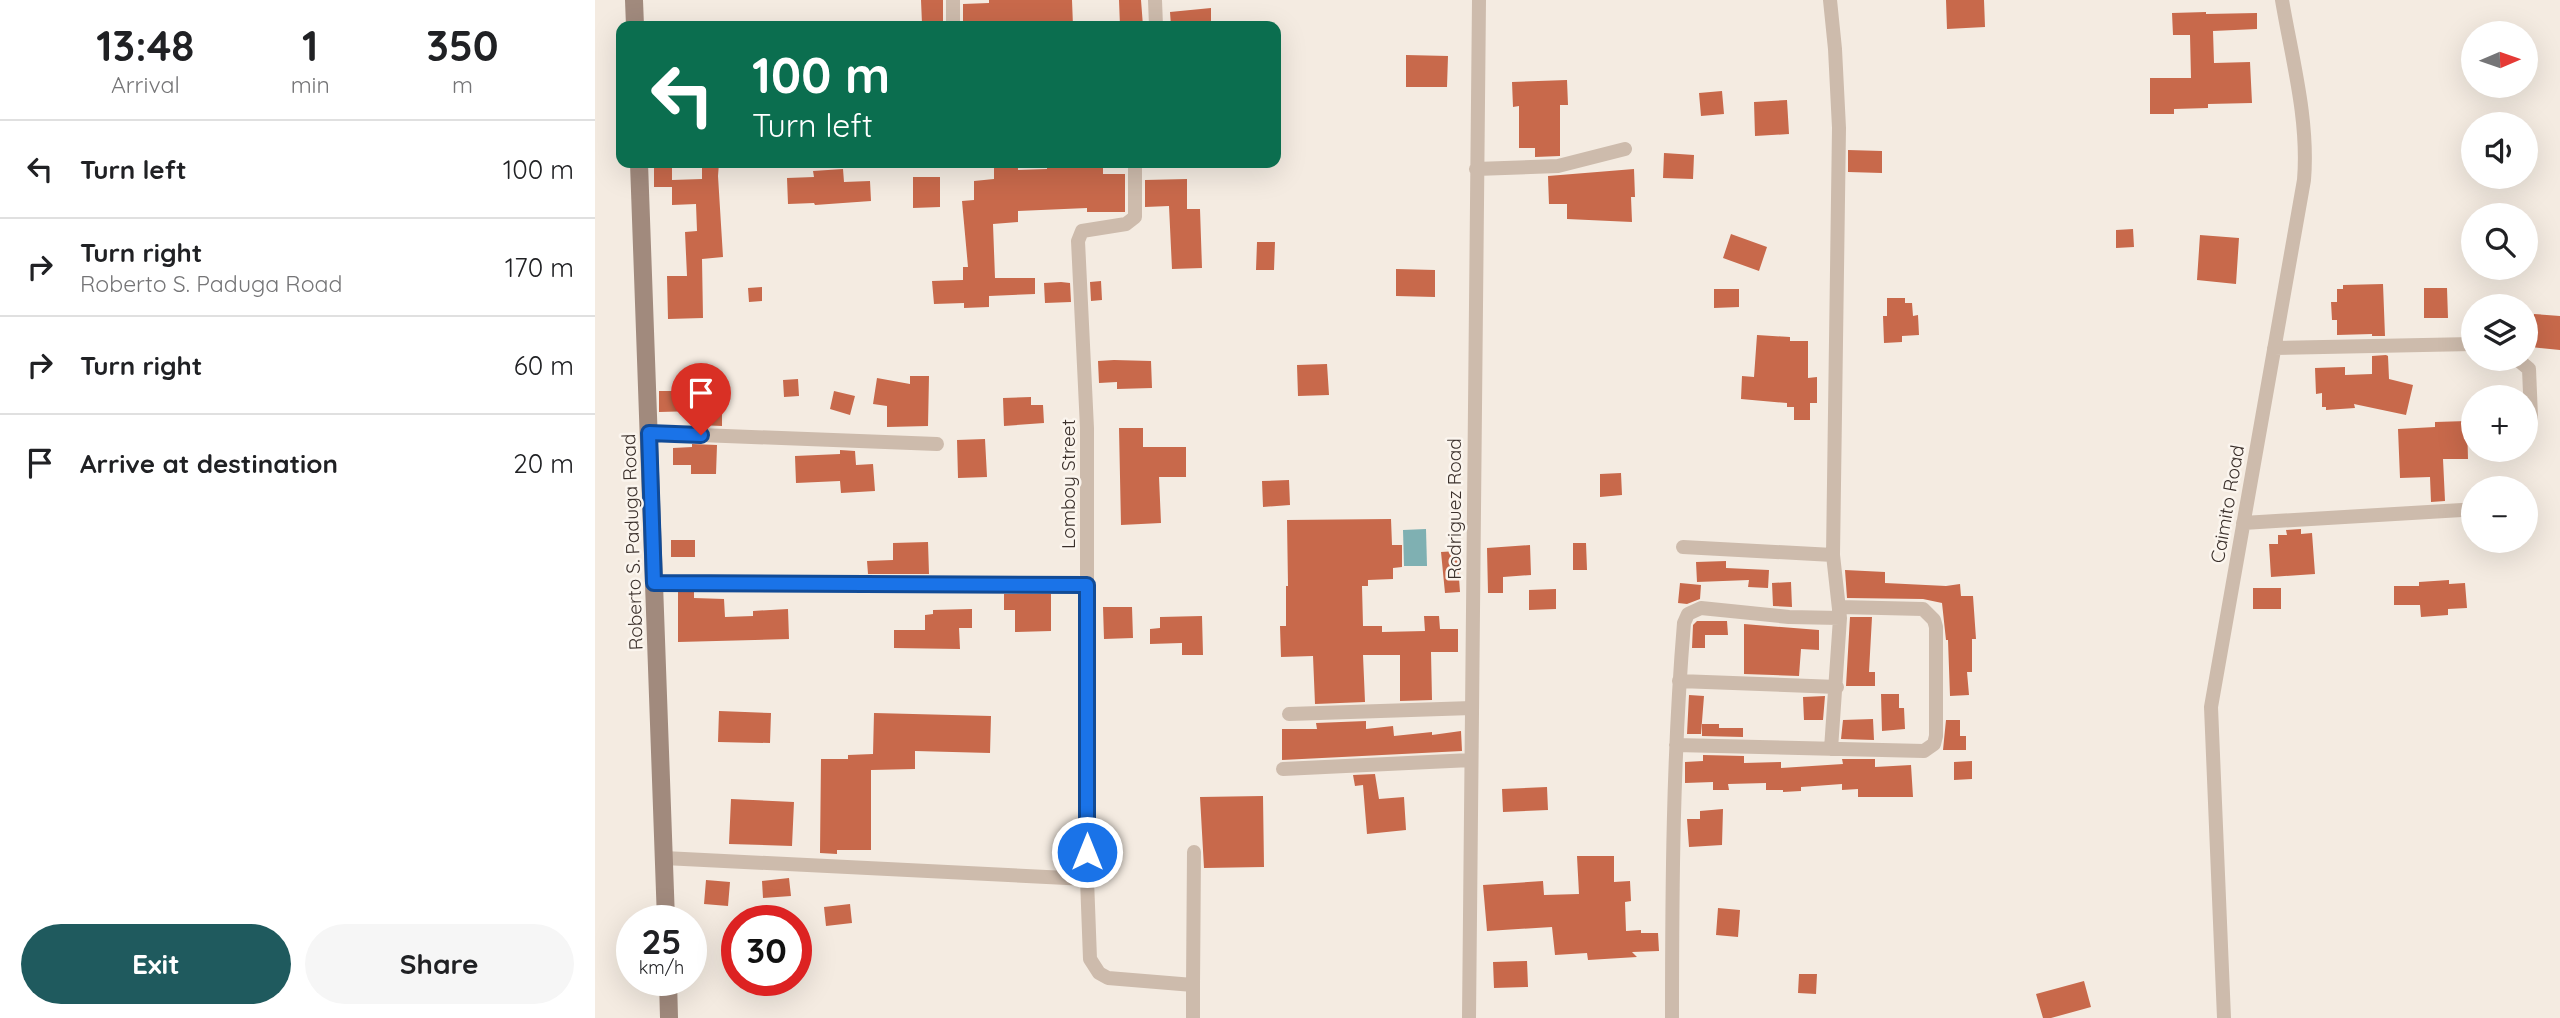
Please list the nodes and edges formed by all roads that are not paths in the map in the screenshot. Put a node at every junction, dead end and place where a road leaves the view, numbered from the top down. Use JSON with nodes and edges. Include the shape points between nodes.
{"nodes":[{"id":1,"x":634,"y":0,"type":"edge"},
{"id":2,"x":953,"y":0,"type":"edge"},
{"id":3,"x":1155,"y":0,"type":"edge"},
{"id":4,"x":1479,"y":0,"type":"edge"},
{"id":5,"x":1830,"y":0,"type":"edge"},
{"id":6,"x":2282,"y":0,"type":"edge"},
{"id":7,"x":635,"y":21,"type":"edge"},
{"id":8,"x":953,"y":21,"type":"edge"},
{"id":9,"x":1156,"y":21,"type":"edge"},
{"id":10,"x":1625,"y":149,"type":"dead end"},
{"id":11,"x":639,"y":168,"type":"edge"},
{"id":12,"x":1135,"y":168,"type":"edge"},
{"id":13,"x":1476,"y":169,"type":"junction"},
{"id":14,"x":2461,"y":344,"type":"edge"},
{"id":15,"x":2274,"y":348,"type":"junction"},
{"id":16,"x":649,"y":433,"type":"junction"},
{"id":17,"x":937,"y":444,"type":"dead end"},
{"id":18,"x":2461,"y":510,"type":"edge"},
{"id":19,"x":2243,"y":523,"type":"junction"},
{"id":20,"x":1683,"y":547,"type":"dead end"},
{"id":21,"x":1833,"y":555,"type":"junction"},
{"id":22,"x":654,"y":583,"type":"junction"},
{"id":23,"x":1087,"y":585,"type":"junction"},
{"id":24,"x":1840,"y":612,"type":"junction"},
{"id":25,"x":1679,"y":681,"type":"junction"},
{"id":26,"x":1837,"y":687,"type":"junction"},
{"id":27,"x":1472,"y":708,"type":"junction"},
{"id":28,"x":1289,"y":714,"type":"dead end"},
{"id":29,"x":1676,"y":745,"type":"junction"},
{"id":30,"x":1831,"y":749,"type":"junction"},
{"id":31,"x":1471,"y":760,"type":"junction"},
{"id":32,"x":1283,"y":768,"type":"dead end"},
{"id":33,"x":1194,"y":852,"type":"dead end"},
{"id":34,"x":664,"y":858,"type":"junction"},
{"id":35,"x":1087,"y":879,"type":"junction"},
{"id":36,"x":666,"y":905,"type":"edge"},
{"id":37,"x":1193,"y":985,"type":"junction"},
{"id":38,"x":668,"y":996,"type":"edge"},
{"id":39,"x":669,"y":1018,"type":"edge"},
{"id":40,"x":1193,"y":1018,"type":"edge"},
{"id":41,"x":1469,"y":1018,"type":"edge"},
{"id":42,"x":1672,"y":1018,"type":"edge"},
{"id":43,"x":2224,"y":1018,"type":"edge"}],
"edges":[{"from":1,"to":7,"type":"street"},
{"from":2,"to":8,"type":"street"},
{"from":3,"to":9,"type":"street"},
{"from":4,"to":13,"type":"street","name":"Rodriguez Road"},
{"from":5,"to":21,"type":"street","via":[[1839,128]]},
{"from":6,"to":15,"type":"street","name":"Caimito Road","via":[[2306,157]]},
{"from":10,"to":13,"type":"street","via":[[1558,166]]},
{"from":11,"to":16,"type":"street","name":"Roberto S. Paduga Road"},
{"from":12,"to":23,"type":"street","name":"Lomboy Street","via":[[1135,217],[1126,224],[1082,230],[1078,241],[1087,428]]},
{"from":13,"to":27,"type":"street","name":"Rodriguez Road"},
{"from":14,"to":15,"type":"street"},
{"from":15,"to":19,"type":"street","name":"Caimito Road"},
{"from":16,"to":17,"type":"street"},
{"from":16,"to":22,"type":"street","name":"Roberto S. Paduga Road"},
{"from":18,"to":19,"type":"street"},
{"from":19,"to":43,"type":"street","name":"Caimito Road","via":[[2211,707]]},
{"from":20,"to":21,"type":"street"},
{"from":21,"to":24,"type":"street"},
{"from":22,"to":23,"type":"street"},
{"from":22,"to":34,"type":"street","name":"Roberto S. Paduga Road"},
{"from":23,"to":35,"type":"street","name":"Lomboy Street"},
{"from":24,"to":25,"type":"street","via":[[1789,617],[1693,610],[1685,623]]},
{"from":24,"to":26,"type":"street"},
{"from":24,"to":30,"type":"street","via":[[1923,610],[1934,620],[1936,736],[1924,751]]},
{"from":25,"to":26,"type":"street"},
{"from":25,"to":29,"type":"street"},
{"from":26,"to":30,"type":"street"},
{"from":27,"to":28,"type":"street"},
{"from":27,"to":31,"type":"street","name":"Rodriguez Road"},
{"from":29,"to":30,"type":"street"},
{"from":29,"to":42,"type":"street"},
{"from":31,"to":32,"type":"street"},
{"from":31,"to":41,"type":"street","name":"Rodriguez Road"},
{"from":33,"to":37,"type":"street"},
{"from":34,"to":35,"type":"street"},
{"from":34,"to":36,"type":"street","name":"Roberto S. Paduga Road"},
{"from":35,"to":37,"type":"street","name":"Lomboy Street","via":[[1090,959],[1099,973],[1108,978]]},
{"from":37,"to":40,"type":"street"},
{"from":38,"to":39,"type":"street"}]}
